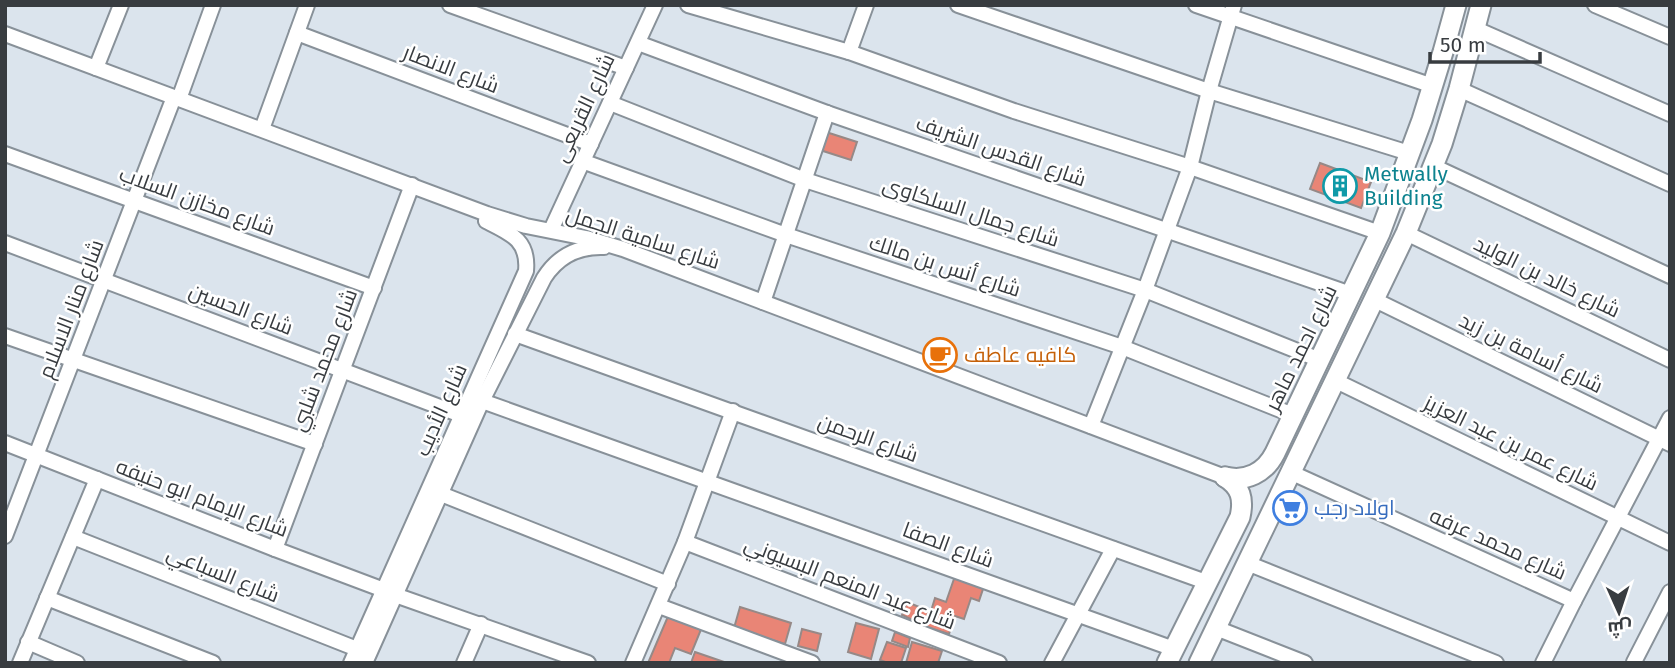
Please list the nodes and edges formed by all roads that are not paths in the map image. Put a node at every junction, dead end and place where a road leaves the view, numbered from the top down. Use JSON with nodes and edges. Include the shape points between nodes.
{"nodes":[{"id":1,"x":121,"y":5,"type":"edge"},
{"id":2,"x":213,"y":5,"type":"edge"},
{"id":3,"x":307,"y":5,"type":"edge"},
{"id":4,"x":450,"y":5,"type":"edge"},
{"id":5,"x":655,"y":5,"type":"edge"},
{"id":6,"x":688,"y":5,"type":"edge"},
{"id":7,"x":866,"y":5,"type":"edge"},
{"id":8,"x":958,"y":5,"type":"edge"},
{"id":9,"x":1196,"y":5,"type":"edge"},
{"id":10,"x":1482,"y":5,"type":"edge"},
{"id":11,"x":1595,"y":5,"type":"edge"},
{"id":12,"x":1451,"y":7,"type":"edge"},
{"id":13,"x":1232,"y":11,"type":"edge"},
{"id":14,"x":1476,"y":29,"type":"junction"},
{"id":15,"x":297,"y":33,"type":"junction"},
{"id":16,"x":5,"y":34,"type":"edge"},
{"id":17,"x":1670,"y":37,"type":"edge"},
{"id":18,"x":638,"y":43,"type":"junction"},
{"id":19,"x":849,"y":52,"type":"junction"},
{"id":20,"x":1443,"y":52,"type":"junction"},
{"id":21,"x":1467,"y":60,"type":"junction"},
{"id":22,"x":96,"y":68,"type":"junction"},
{"id":23,"x":626,"y":68,"type":"junction"},
{"id":24,"x":1433,"y":86,"type":"junction"},
{"id":25,"x":1459,"y":89,"type":"junction"},
{"id":26,"x":1209,"y":91,"type":"junction"},
{"id":27,"x":176,"y":98,"type":"junction"},
{"id":28,"x":610,"y":103,"type":"junction"},
{"id":29,"x":827,"y":113,"type":"junction"},
{"id":30,"x":1670,"y":114,"type":"edge"},
{"id":31,"x":261,"y":130,"type":"junction"},
{"id":32,"x":591,"y":144,"type":"junction"},
{"id":33,"x":1409,"y":153,"type":"junction"},
{"id":34,"x":5,"y":154,"type":"edge"},
{"id":35,"x":582,"y":161,"type":"junction"},
{"id":36,"x":1433,"y":166,"type":"junction"},
{"id":37,"x":1190,"y":167,"type":"junction"},
{"id":38,"x":805,"y":180,"type":"junction"},
{"id":39,"x":1670,"y":184,"type":"edge"},
{"id":40,"x":412,"y":185,"type":"junction"},
{"id":41,"x":135,"y":201,"type":"junction"},
{"id":42,"x":457,"y":202,"type":"junction"},
{"id":43,"x":551,"y":230,"type":"junction"},
{"id":44,"x":1166,"y":230,"type":"junction"},
{"id":45,"x":1380,"y":233,"type":"junction"},
{"id":46,"x":1406,"y":233,"type":"junction"},
{"id":47,"x":786,"y":235,"type":"junction"},
{"id":48,"x":5,"y":243,"type":"edge"},
{"id":49,"x":623,"y":249,"type":"junction"},
{"id":50,"x":1670,"y":276,"type":"edge"},
{"id":51,"x":104,"y":279,"type":"junction"},
{"id":52,"x":374,"y":288,"type":"junction"},
{"id":53,"x":1145,"y":290,"type":"junction"},
{"id":54,"x":1351,"y":294,"type":"junction"},
{"id":55,"x":1373,"y":299,"type":"junction"},
{"id":56,"x":763,"y":302,"type":"junction"},
{"id":57,"x":515,"y":334,"type":"junction"},
{"id":58,"x":5,"y":336,"type":"edge"},
{"id":59,"x":1122,"y":347,"type":"junction"},
{"id":60,"x":73,"y":360,"type":"junction"},
{"id":61,"x":1320,"y":360,"type":"junction"},
{"id":62,"x":1670,"y":360,"type":"edge"},
{"id":63,"x":342,"y":370,"type":"junction"},
{"id":64,"x":1334,"y":380,"type":"junction"},
{"id":65,"x":482,"y":401,"type":"junction"},
{"id":66,"x":733,"y":411,"type":"junction"},
{"id":67,"x":461,"y":415,"type":"junction"},
{"id":68,"x":1293,"y":415,"type":"junction"},
{"id":69,"x":1670,"y":418,"type":"edge"},
{"id":70,"x":1091,"y":426,"type":"junction"},
{"id":71,"x":1664,"y":441,"type":"edge"},
{"id":72,"x":5,"y":443,"type":"edge"},
{"id":73,"x":314,"y":444,"type":"junction"},
{"id":74,"x":37,"y":456,"type":"junction"},
{"id":75,"x":1290,"y":472,"type":"junction"},
{"id":76,"x":1225,"y":477,"type":"junction"},
{"id":77,"x":97,"y":479,"type":"junction"},
{"id":78,"x":707,"y":481,"type":"junction"},
{"id":79,"x":441,"y":494,"type":"junction"},
{"id":80,"x":1240,"y":517,"type":"junction"},
{"id":81,"x":1618,"y":517,"type":"junction"},
{"id":82,"x":1264,"y":528,"type":"junction"},
{"id":83,"x":5,"y":536,"type":"edge"},
{"id":84,"x":73,"y":537,"type":"junction"},
{"id":85,"x":685,"y":542,"type":"junction"},
{"id":86,"x":1670,"y":543,"type":"edge"},
{"id":87,"x":275,"y":549,"type":"junction"},
{"id":88,"x":1113,"y":549,"type":"junction"},
{"id":89,"x":1247,"y":563,"type":"junction"},
{"id":90,"x":1206,"y":582,"type":"junction"},
{"id":91,"x":668,"y":584,"type":"junction"},
{"id":92,"x":389,"y":592,"type":"junction"},
{"id":93,"x":1670,"y":592,"type":"edge"},
{"id":94,"x":47,"y":598,"type":"junction"},
{"id":95,"x":1574,"y":601,"type":"junction"},
{"id":96,"x":659,"y":606,"type":"junction"},
{"id":97,"x":1078,"y":615,"type":"junction"},
{"id":98,"x":481,"y":624,"type":"junction"},
{"id":99,"x":1216,"y":628,"type":"junction"},
{"id":100,"x":29,"y":642,"type":"junction"},
{"id":101,"x":354,"y":656,"type":"edge"},
{"id":102,"x":1171,"y":656,"type":"edge"},
{"id":103,"x":1634,"y":662,"type":"edge"},
{"id":104,"x":20,"y":663,"type":"edge"},
{"id":105,"x":77,"y":663,"type":"edge"},
{"id":106,"x":214,"y":663,"type":"edge"},
{"id":107,"x":365,"y":663,"type":"edge"},
{"id":108,"x":464,"y":663,"type":"edge"},
{"id":109,"x":588,"y":663,"type":"edge"},
{"id":110,"x":633,"y":663,"type":"edge"},
{"id":111,"x":812,"y":663,"type":"edge"},
{"id":112,"x":999,"y":663,"type":"edge"},
{"id":113,"x":1052,"y":663,"type":"edge"},
{"id":114,"x":1199,"y":663,"type":"edge"},
{"id":115,"x":1306,"y":663,"type":"edge"},
{"id":116,"x":1496,"y":663,"type":"edge"},
{"id":117,"x":1544,"y":663,"type":"edge"}],
"edges":[{"from":1,"to":22,"type":"street"},
{"from":2,"to":27,"type":"street","name":"شارع منار الاسلام"},
{"from":3,"to":15,"type":"street"},
{"from":4,"to":23,"type":"street"},
{"from":5,"to":18,"type":"street","name":"شارع القريعى"},
{"from":6,"to":19,"type":"street"},
{"from":7,"to":19,"type":"street"},
{"from":8,"to":26,"type":"street"},
{"from":9,"to":13,"type":"street"},
{"from":10,"to":14,"type":"main road","name":"شارع احمد ماهر"},
{"from":11,"to":17,"type":"street"},
{"from":12,"to":20,"type":"main road","name":"شارع احمد ماهر"},
{"from":13,"to":24,"type":"street"},
{"from":13,"to":26,"type":"street"},
{"from":14,"to":21,"type":"main road","name":"شارع احمد ماهر"},
{"from":14,"to":30,"type":"street"},
{"from":15,"to":31,"type":"street"},
{"from":15,"to":32,"type":"street","name":"شارع الانصار"},
{"from":16,"to":22,"type":"street","name":"شارع سامية الجمل"},
{"from":18,"to":23,"type":"street","name":"شارع القريعى"},
{"from":18,"to":29,"type":"street","name":"شارع القدس الشريف"},
{"from":19,"to":37,"type":"street"},
{"from":20,"to":21,"type":"main road"},
{"from":20,"to":24,"type":"main road","name":"شارع احمد ماهر"},
{"from":21,"to":25,"type":"main road","name":"شارع احمد ماهر"},
{"from":22,"to":27,"type":"street","name":"شارع سامية الجمل"},
{"from":23,"to":28,"type":"street","name":"شارع القريعى"},
{"from":24,"to":33,"type":"main road","name":"شارع احمد ماهر"},
{"from":25,"to":36,"type":"main road","name":"شارع احمد ماهر"},
{"from":25,"to":39,"type":"street"},
{"from":26,"to":33,"type":"street"},
{"from":26,"to":37,"type":"street"},
{"from":27,"to":31,"type":"street","name":"شارع سامية الجمل"},
{"from":27,"to":41,"type":"street","name":"شارع منار الاسلام"},
{"from":28,"to":32,"type":"street","name":"شارع القريعى"},
{"from":28,"to":38,"type":"street","name":"شارع جمال السلكاوى"},
{"from":29,"to":38,"type":"street"},
{"from":29,"to":44,"type":"street","name":"شارع القدس الشريف"},
{"from":31,"to":40,"type":"street","name":"شارع سامية الجمل"},
{"from":32,"to":35,"type":"street","name":"شارع القريعى"},
{"from":33,"to":45,"type":"main road","name":"شارع احمد ماهر"},
{"from":34,"to":41,"type":"street","name":"شارع مخازن السلاب"},
{"from":35,"to":43,"type":"street","name":"شارع القريعى"},
{"from":35,"to":47,"type":"street","name":"شارع أنس بن مالك"},
{"from":36,"to":46,"type":"main road","name":"شارع احمد ماهر"},
{"from":36,"to":50,"type":"street"},
{"from":37,"to":44,"type":"street"},
{"from":37,"to":45,"type":"street"},
{"from":38,"to":47,"type":"street"},
{"from":38,"to":53,"type":"street","name":"شارع جمال السلكاوى"},
{"from":40,"to":42,"type":"street","name":"شارع سامية الجمل"},
{"from":40,"to":52,"type":"street","name":"شارع محمد شلبي"},
{"from":41,"to":51,"type":"street","name":"شارع منار الاسلام"},
{"from":41,"to":52,"type":"street","name":"شارع مخازن السلاب"},
{"from":42,"to":43,"type":"street","name":"شارع سامية الجمل"},
{"from":42,"to":67,"type":"street","name":"شارع الأديب","via":[[513,236],[527,263]]},
{"from":43,"to":49,"type":"street","name":"شارع سامية الجمل"},
{"from":44,"to":53,"type":"street"},
{"from":44,"to":54,"type":"street","name":"شارع القدس الشريف"},
{"from":45,"to":54,"type":"main road","name":"شارع احمد ماهر"},
{"from":46,"to":55,"type":"main road","name":"شارع احمد ماهر"},
{"from":46,"to":62,"type":"street","name":"شارع خالد بن الوليد"},
{"from":47,"to":56,"type":"street"},
{"from":47,"to":59,"type":"street","name":"شارع أنس بن مالك"},
{"from":48,"to":51,"type":"street","name":"شارع الحسين"},
{"from":49,"to":56,"type":"street","name":"شارع سامية الجمل"},
{"from":49,"to":57,"type":"street","name":"شارع الأديب","via":[[582,249],[558,261]]},
{"from":51,"to":60,"type":"street","name":"شارع منار الاسلام"},
{"from":51,"to":63,"type":"street","name":"شارع الحسين"},
{"from":52,"to":63,"type":"street","name":"شارع محمد شلبي"},
{"from":53,"to":59,"type":"street"},
{"from":53,"to":61,"type":"street","name":"شارع جمال السلكاوى"},
{"from":54,"to":61,"type":"main road","name":"شارع احمد ماهر"},
{"from":55,"to":64,"type":"main road","name":"شارع احمد ماهر"},
{"from":55,"to":71,"type":"street","name":"شارع أسامة بن زيد"},
{"from":56,"to":70,"type":"street","name":"شارع سامية الجمل"},
{"from":57,"to":65,"type":"street","name":"شارع الأديب"},
{"from":57,"to":66,"type":"street","name":"شارع الرحمن"},
{"from":58,"to":60,"type":"street"},
{"from":59,"to":68,"type":"street","name":"شارع أنس بن مالك"},
{"from":59,"to":70,"type":"street"},
{"from":60,"to":73,"type":"street"},
{"from":60,"to":74,"type":"street","name":"شارع منار الاسلام"},
{"from":61,"to":68,"type":"main road","name":"شارع احمد ماهر"},
{"from":63,"to":67,"type":"street","name":"شارع الحسين"},
{"from":63,"to":73,"type":"street","name":"شارع محمد شلبي"},
{"from":64,"to":75,"type":"main road","name":"شارع احمد ماهر"},
{"from":64,"to":81,"type":"street","name":"شارع عمر بن عبد العزيز"},
{"from":65,"to":78,"type":"street","name":"شارع الصفا"},
{"from":65,"to":79,"type":"street","name":"شارع الأديب"},
{"from":66,"to":78,"type":"street"},
{"from":66,"to":88,"type":"street","name":"شارع الرحمن"},
{"from":67,"to":92,"type":"street","name":"شارع الأديب"},
{"from":68,"to":76,"type":"main road","name":"شارع احمد ماهر","via":[[1266,467],[1246,478]]},
{"from":69,"to":71,"type":"street"},
{"from":70,"to":76,"type":"street","name":"شارع سامية الجمل"},
{"from":71,"to":81,"type":"street"},
{"from":72,"to":74,"type":"street","name":"شارع الإمام ابو حنيفه"},
{"from":73,"to":87,"type":"street","name":"شارع محمد شلبي"},
{"from":74,"to":77,"type":"street","name":"شارع الإمام ابو حنيفه"},
{"from":74,"to":83,"type":"street","name":"شارع منار الاسلام"},
{"from":75,"to":82,"type":"main road","name":"شارع احمد ماهر"},
{"from":75,"to":95,"type":"street","name":"شارع محمد عرفه"},
{"from":76,"to":80,"type":"main road","via":[[1241,493]]},
{"from":77,"to":84,"type":"street"},
{"from":77,"to":87,"type":"street","name":"شارع الإمام ابو حنيفه"},
{"from":78,"to":85,"type":"street"},
{"from":78,"to":97,"type":"street","name":"شارع الصفا"},
{"from":79,"to":91,"type":"street"},
{"from":79,"to":92,"type":"street","name":"شارع الأديب"},
{"from":80,"to":82,"type":"main road"},
{"from":80,"to":90,"type":"main road"},
{"from":81,"to":86,"type":"street","name":"شارع عمر بن عبد العزيز"},
{"from":81,"to":95,"type":"street"},
{"from":82,"to":89,"type":"main road","name":"شارع احمد ماهر"},
{"from":84,"to":94,"type":"street"},
{"from":84,"to":101,"type":"street","name":"شارع السباعي"},
{"from":85,"to":91,"type":"street"},
{"from":85,"to":112,"type":"street","name":"شارع عبد المنعم البسيوني"},
{"from":87,"to":92,"type":"street","name":"شارع الإمام ابو حنيفه"},
{"from":88,"to":90,"type":"street","name":"شارع الرحمن"},
{"from":88,"to":97,"type":"street"},
{"from":89,"to":99,"type":"main road","name":"شارع احمد ماهر"},
{"from":89,"to":116,"type":"street"},
{"from":90,"to":102,"type":"main road"},
{"from":91,"to":96,"type":"street"},
{"from":92,"to":98,"type":"street","name":"شارع الإمام ابو حنيفه"},
{"from":92,"to":101,"type":"street","name":"شارع الأديب"},
{"from":92,"to":107,"type":"street","name":"شارع الأديب"},
{"from":93,"to":103,"type":"street"},
{"from":94,"to":100,"type":"street"},
{"from":94,"to":106,"type":"street"},
{"from":95,"to":117,"type":"street"},
{"from":96,"to":110,"type":"street"},
{"from":96,"to":111,"type":"street"},
{"from":97,"to":102,"type":"street","name":"شارع الصفا"},
{"from":97,"to":113,"type":"street"},
{"from":98,"to":108,"type":"street"},
{"from":98,"to":109,"type":"street","name":"شارع الإمام ابو حنيفه"},
{"from":99,"to":114,"type":"main road","name":"شارع احمد ماهر"},
{"from":99,"to":115,"type":"street"},
{"from":100,"to":104,"type":"street"},
{"from":100,"to":105,"type":"street"}]}
